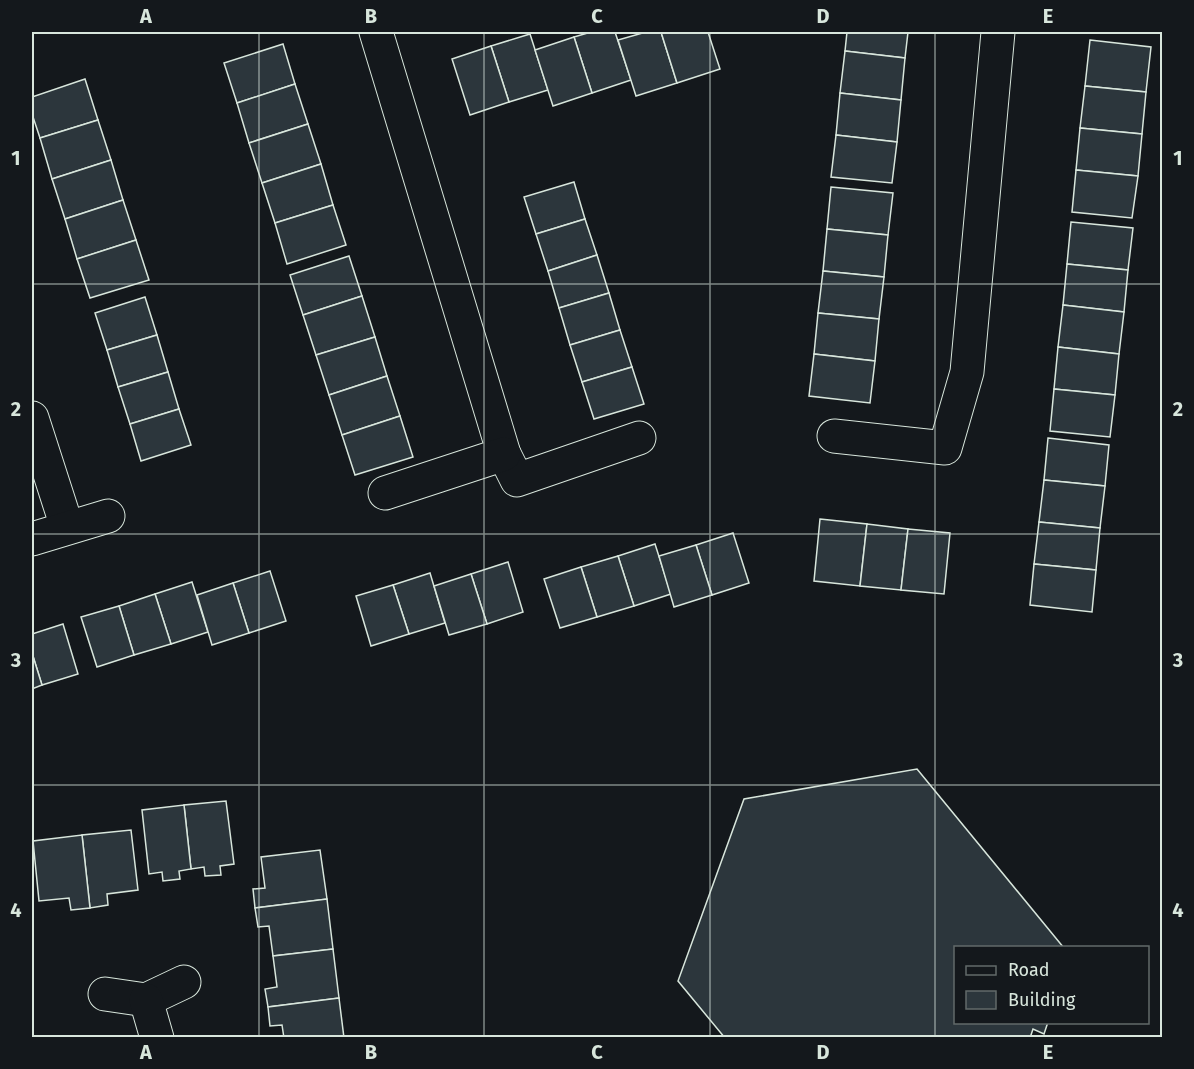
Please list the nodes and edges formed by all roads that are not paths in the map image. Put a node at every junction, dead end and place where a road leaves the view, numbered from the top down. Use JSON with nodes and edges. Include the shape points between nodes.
{"nodes":[{"id":1,"x":376,"y":32,"type":"edge"},
{"id":2,"x":999,"y":32,"type":"edge"},
{"id":3,"x":32,"y":418,"type":"edge"},
{"id":4,"x":834,"y":436,"type":"dead end"},
{"id":5,"x":639,"y":438,"type":"dead end"},
{"id":6,"x":504,"y":454,"type":"junction"},
{"id":7,"x":385,"y":493,"type":"dead end"},
{"id":8,"x":108,"y":516,"type":"dead end"},
{"id":9,"x":67,"y":527,"type":"junction"},
{"id":10,"x":32,"y":538,"type":"edge"},
{"id":11,"x":184,"y":982,"type":"dead end"},
{"id":12,"x":105,"y":994,"type":"dead end"},
{"id":13,"x":146,"y":1000,"type":"junction"},
{"id":14,"x":157,"y":1038,"type":"edge"}],
"edges":[{"from":1,"to":6,"type":"street"},
{"from":2,"to":4,"type":"street","via":[[967,372],[945,448]]},
{"from":3,"to":9,"type":"street"},
{"from":5,"to":6,"type":"street","via":[[517,480]]},
{"from":6,"to":7,"type":"street"},
{"from":8,"to":9,"type":"street"},
{"from":9,"to":10,"type":"street"},
{"from":11,"to":13,"type":"street"},
{"from":12,"to":13,"type":"street"},
{"from":13,"to":14,"type":"street"}]}
